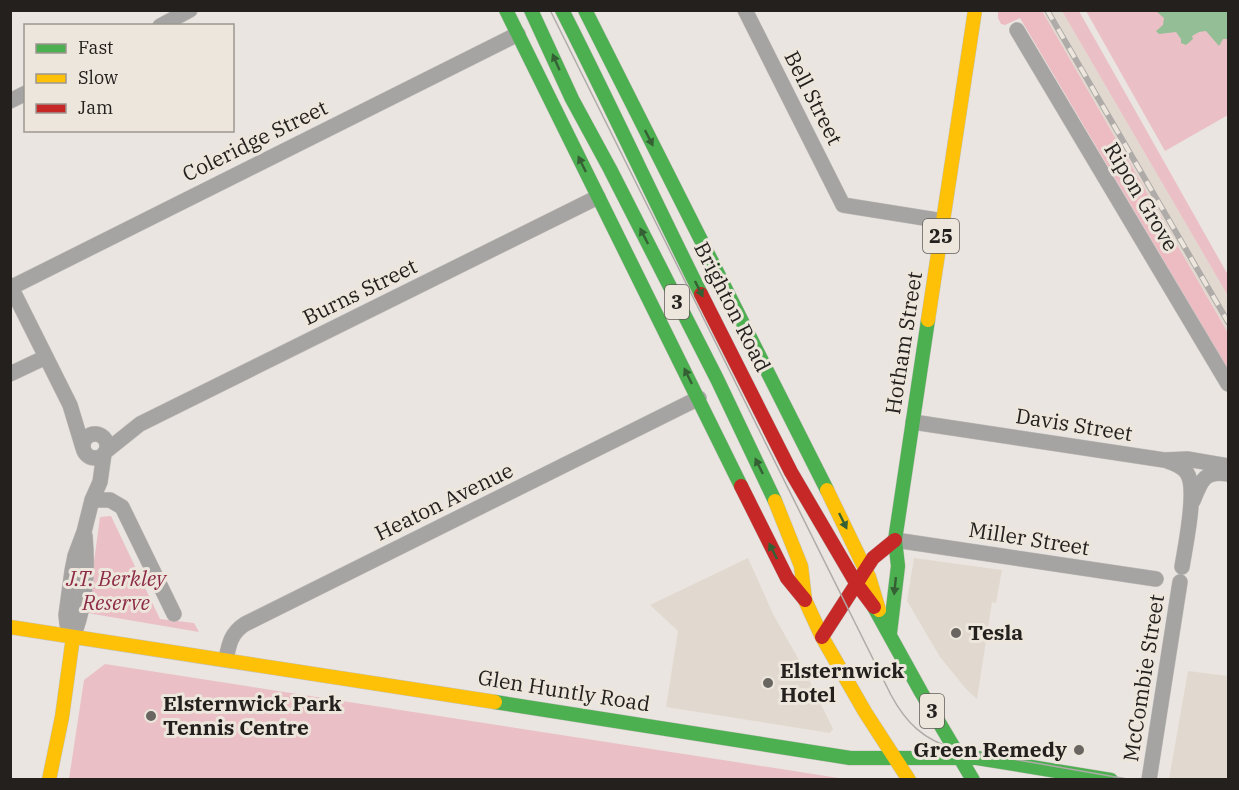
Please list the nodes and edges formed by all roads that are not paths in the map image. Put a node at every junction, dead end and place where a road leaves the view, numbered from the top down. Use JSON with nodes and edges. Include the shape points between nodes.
{"nodes":[{"id":1,"x":190,"y":10,"type":"edge"},
{"id":2,"x":506,"y":10,"type":"edge"},
{"id":3,"x":531,"y":10,"type":"edge"},
{"id":4,"x":562,"y":10,"type":"edge"},
{"id":5,"x":585,"y":10,"type":"edge"},
{"id":6,"x":745,"y":10,"type":"edge"},
{"id":7,"x":975,"y":10,"type":"edge"},
{"id":8,"x":164,"y":24,"type":"edge"},
{"id":9,"x":1017,"y":30,"type":"dead end"},
{"id":10,"x":518,"y":34,"type":"junction"},
{"id":11,"x":24,"y":94,"type":"edge"},
{"id":12,"x":630,"y":100,"type":"junction"},
{"id":13,"x":10,"y":101,"type":"edge"},
{"id":14,"x":624,"y":137,"type":"junction"},
{"id":15,"x":598,"y":197,"type":"junction"},
{"id":16,"x":943,"y":221,"type":"junction"},
{"id":17,"x":621,"y":241,"type":"junction"},
{"id":18,"x":682,"y":253,"type":"junction"},
{"id":19,"x":658,"y":264,"type":"junction"},
{"id":20,"x":11,"y":286,"type":"edge"},
{"id":21,"x":46,"y":357,"type":"junction"},
{"id":22,"x":10,"y":374,"type":"edge"},
{"id":23,"x":1228,"y":384,"type":"edge"},
{"id":24,"x":699,"y":398,"type":"junction"},
{"id":25,"x":70,"y":405,"type":"junction"},
{"id":26,"x":913,"y":422,"type":"junction"},
{"id":27,"x":140,"y":424,"type":"junction"},
{"id":28,"x":97,"y":434,"type":"junction"},
{"id":29,"x":85,"y":452,"type":"junction"},
{"id":30,"x":105,"y":453,"type":"junction"},
{"id":31,"x":1164,"y":460,"type":"junction"},
{"id":32,"x":1228,"y":466,"type":"edge"},
{"id":33,"x":1228,"y":474,"type":"edge"},
{"id":34,"x":92,"y":500,"type":"junction"},
{"id":35,"x":1192,"y":504,"type":"junction"},
{"id":36,"x":895,"y":540,"type":"junction"},
{"id":37,"x":866,"y":568,"type":"junction"},
{"id":38,"x":1156,"y":579,"type":"dead end"},
{"id":39,"x":856,"y":583,"type":"junction"},
{"id":40,"x":805,"y":600,"type":"junction"},
{"id":41,"x":174,"y":614,"type":"dead end"},
{"id":42,"x":880,"y":614,"type":"junction"},
{"id":43,"x":10,"y":627,"type":"edge"},
{"id":44,"x":891,"y":633,"type":"junction"},
{"id":45,"x":73,"y":637,"type":"junction"},
{"id":46,"x":822,"y":637,"type":"junction"},
{"id":47,"x":226,"y":659,"type":"junction"},
{"id":48,"x":959,"y":757,"type":"junction"},
{"id":49,"x":895,"y":759,"type":"junction"},
{"id":50,"x":952,"y":771,"type":"dead end"},
{"id":51,"x":49,"y":780,"type":"edge"},
{"id":52,"x":909,"y":780,"type":"edge"},
{"id":53,"x":973,"y":780,"type":"edge"},
{"id":54,"x":1111,"y":780,"type":"edge"},
{"id":55,"x":1149,"y":780,"type":"edge"}],
"edges":[{"from":1,"to":8,"type":"street"},
{"from":2,"to":10,"type":"main road"},
{"from":19,"to":3,"type":"main road","number":"3","one_way":true,"via":[[582,119]]},
{"from":4,"to":14,"type":"main road","name":"Brighton Road","number":"3"},
{"from":5,"to":12,"type":"main road","name":"Brighton Road"},
{"from":6,"to":16,"type":"street","name":"Bell Street","via":[[843,205]]},
{"from":7,"to":16,"type":"main road","name":"Hotham Street","number":"25"},
{"from":9,"to":23,"type":"street","name":"Ripon Grove"},
{"from":15,"to":10,"type":"main road","one_way":true},
{"from":10,"to":20,"type":"street","name":"Coleridge Street"},
{"from":11,"to":13,"type":"street"},
{"from":12,"to":14,"type":"main road"},
{"from":12,"to":37,"type":"main road","name":"Brighton Road","one_way":true},
{"from":14,"to":18,"type":"main road","name":"Brighton Road","number":"3"},
{"from":15,"to":17,"type":"main road"},
{"from":15,"to":27,"type":"street","name":"Burns Street"},
{"from":16,"to":26,"type":"main road","name":"Hotham Street","number":"25"},
{"from":17,"to":19,"type":"main road","via":[[653,266]]},
{"from":24,"to":17,"type":"main road","one_way":true},
{"from":18,"to":19,"type":"main road"},
{"from":18,"to":39,"type":"main road","name":"Brighton Road","number":"3","one_way":true,"via":[[791,472]]},
{"from":40,"to":19,"type":"main road","number":"3","one_way":true,"via":[[801,566],[778,506]]},
{"from":20,"to":21,"type":"street"},
{"from":21,"to":22,"type":"street"},
{"from":21,"to":25,"type":"street"},
{"from":40,"to":24,"type":"main road","one_way":true,"via":[[784,571]]},
{"from":24,"to":47,"type":"street","name":"Heaton Avenue","via":[[245,624],[230,640]]},
{"from":25,"to":28,"type":"street"},
{"from":25,"to":29,"type":"street"},
{"from":26,"to":31,"type":"street","name":"Davis Street"},
{"from":26,"to":36,"type":"main road","name":"Hotham Street","number":"25"},
{"from":27,"to":28,"type":"street","name":"Burns Street"},
{"from":27,"to":30,"type":"street","name":"Burns Street"},
{"from":28,"to":29,"type":"street","via":[[86,437]]},
{"from":28,"to":30,"type":"street","via":[[105,440]]},
{"from":29,"to":30,"type":"street","via":[[96,458]]},
{"from":29,"to":34,"type":"street","via":[[93,470]]},
{"from":30,"to":34,"type":"street"},
{"from":31,"to":32,"type":"street","name":"Davis Street","via":[[1187,459]]},
{"from":31,"to":35,"type":"street","name":"McCombie Street","via":[[1187,473]]},
{"from":33,"to":35,"type":"street","via":[[1207,476]]},
{"from":34,"to":41,"type":"street","via":[[110,500],[122,507]]},
{"from":34,"to":45,"type":"street","via":[[73,563],[66,615]]},
{"from":35,"to":55,"type":"street","name":"McCombie Street"},
{"from":36,"to":37,"type":"main road","via":[[879,550]]},
{"from":36,"to":38,"type":"street","name":"Miller Street"},
{"from":36,"to":44,"type":"main road","name":"Hotham Street","number":"25","one_way":true,"via":[[898,566]]},
{"from":37,"to":39,"type":"main road"},
{"from":37,"to":42,"type":"main road","name":"Brighton Road"},
{"from":39,"to":42,"type":"main road","name":"Brighton Road","number":"3"},
{"from":39,"to":46,"type":"main road"},
{"from":40,"to":46,"type":"main road","number":"3"},
{"from":42,"to":44,"type":"main road","name":"Brighton Road","number":"3"},
{"from":43,"to":45,"type":"main road","name":"Glen Huntly Road"},
{"from":44,"to":48,"type":"main road","name":"Brighton Road","number":"3"},
{"from":45,"to":47,"type":"main road","name":"Glen Huntly Road"},
{"from":45,"to":51,"type":"main road"},
{"from":46,"to":49,"type":"main road","number":"3"},
{"from":47,"to":49,"type":"main road","name":"Glen Huntly Road","via":[[754,744],[850,758]]},
{"from":48,"to":49,"type":"main road","name":"Glen Huntly Road"},
{"from":48,"to":50,"type":"main road"},
{"from":48,"to":53,"type":"main road","number":"3"},
{"from":48,"to":54,"type":"main road","name":"Glen Huntly Road"},
{"from":49,"to":52,"type":"main road","number":"3"}]}
